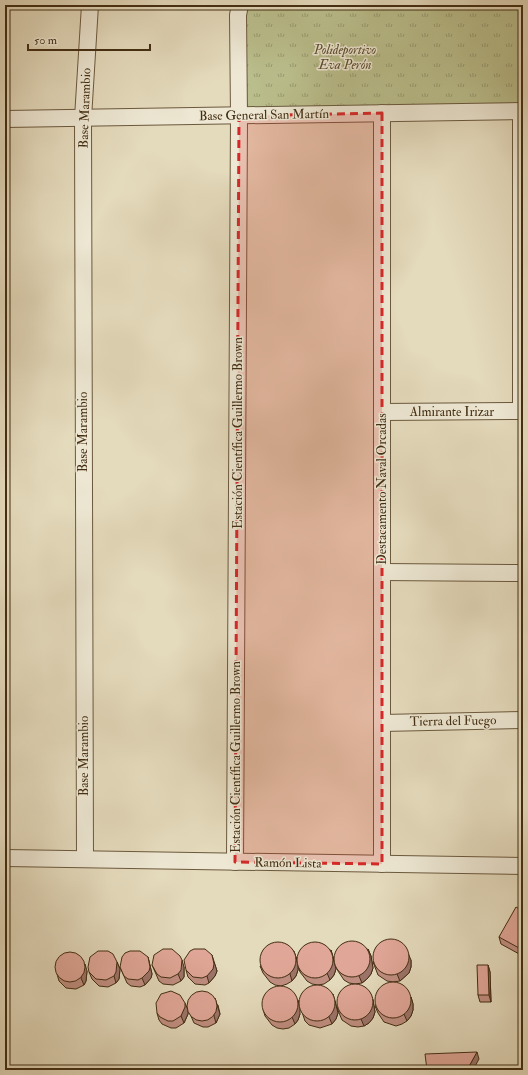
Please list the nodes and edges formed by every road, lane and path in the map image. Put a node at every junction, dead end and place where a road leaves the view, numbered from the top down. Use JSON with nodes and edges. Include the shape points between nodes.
{"nodes":[{"id":1,"x":90,"y":5,"type":"edge"},
{"id":2,"x":240,"y":5,"type":"edge"},
{"id":3,"x":522,"y":111,"type":"edge"},
{"id":4,"x":382,"y":113,"type":"junction"},
{"id":5,"x":239,"y":116,"type":"junction"},
{"id":6,"x":83,"y":118,"type":"junction"},
{"id":7,"x":5,"y":119,"type":"edge"},
{"id":8,"x":522,"y":411,"type":"edge"},
{"id":9,"x":382,"y":412,"type":"junction"},
{"id":10,"x":382,"y":572,"type":"junction"},
{"id":11,"x":523,"y":572,"type":"edge"},
{"id":12,"x":523,"y":720,"type":"edge"},
{"id":13,"x":382,"y":723,"type":"junction"},
{"id":14,"x":5,"y":858,"type":"edge"},
{"id":15,"x":85,"y":859,"type":"junction"},
{"id":16,"x":235,"y":862,"type":"junction"},
{"id":17,"x":382,"y":864,"type":"junction"},
{"id":18,"x":523,"y":866,"type":"edge"}],
"edges":[{"from":1,"to":6,"type":"street","name":"Base Marambio"},
{"from":2,"to":5,"type":"street","name":"Estación Científica Guillermo Brown"},
{"from":3,"to":4,"type":"street","name":"Base General San Martín"},
{"from":3,"to":8,"type":"street"},
{"from":4,"to":5,"type":"street","name":"Base General San Martín"},
{"from":4,"to":9,"type":"street","name":"Destacamento Naval Orcadas"},
{"from":5,"to":6,"type":"street","name":"Base General San Martín"},
{"from":5,"to":16,"type":"street","name":"Estación Científica Guillermo Brown"},
{"from":6,"to":7,"type":"street","name":"Base General San Martín"},
{"from":6,"to":15,"type":"street","name":"Base Marambio"},
{"from":8,"to":9,"type":"street","name":"Almirante Irizar"},
{"from":9,"to":10,"type":"street","name":"Destacamento Naval Orcadas"},
{"from":10,"to":11,"type":"street"},
{"from":10,"to":13,"type":"street","name":"Destacamento Naval Orcadas"},
{"from":12,"to":13,"type":"street","name":"Tierra del Fuego"},
{"from":13,"to":17,"type":"street","name":"Destacamento Naval Orcadas"},
{"from":14,"to":15,"type":"street","name":"Ramón Lista"},
{"from":15,"to":16,"type":"street","name":"Ramón Lista"},
{"from":16,"to":17,"type":"street","name":"Ramón Lista"},
{"from":17,"to":18,"type":"street","name":"Ramón Lista"}]}
